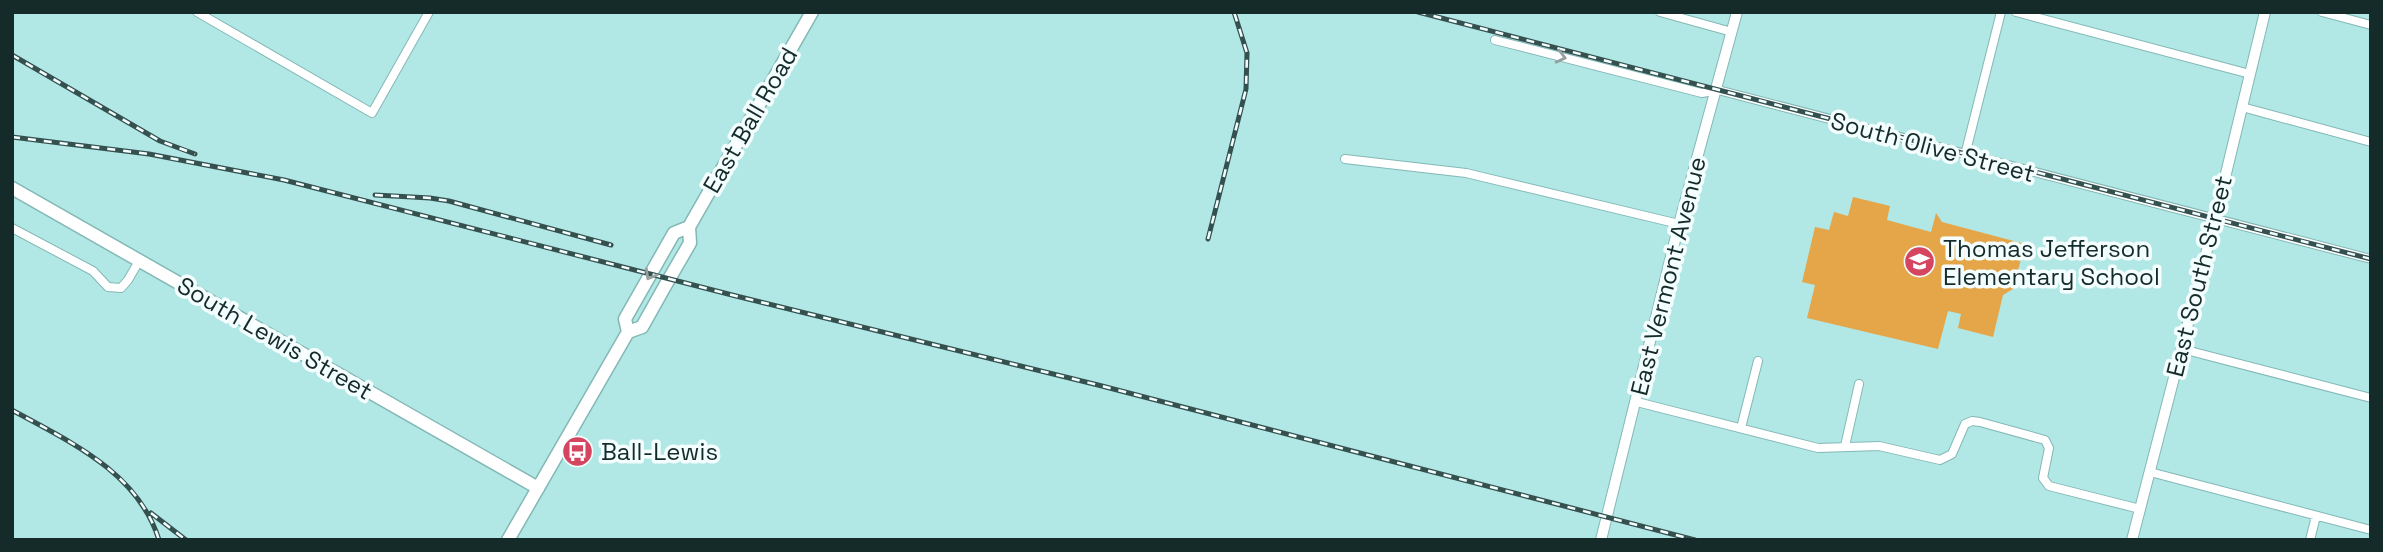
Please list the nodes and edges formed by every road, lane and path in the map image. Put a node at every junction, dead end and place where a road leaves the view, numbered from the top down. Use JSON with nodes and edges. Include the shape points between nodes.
{"nodes":[{"id":1,"x":197,"y":12,"type":"edge"},
{"id":2,"x":429,"y":12,"type":"edge"},
{"id":3,"x":812,"y":12,"type":"edge"},
{"id":4,"x":1660,"y":12,"type":"edge"},
{"id":5,"x":1737,"y":12,"type":"edge"},
{"id":6,"x":2001,"y":12,"type":"edge"},
{"id":7,"x":2015,"y":12,"type":"edge"},
{"id":8,"x":2265,"y":12,"type":"edge"},
{"id":9,"x":2322,"y":12,"type":"edge"},
{"id":10,"x":2371,"y":25,"type":"edge"},
{"id":11,"x":1732,"y":32,"type":"junction"},
{"id":12,"x":1495,"y":40,"type":"dead end"},
{"id":13,"x":2249,"y":74,"type":"junction"},
{"id":14,"x":1718,"y":90,"type":"junction"},
{"id":15,"x":2242,"y":107,"type":"junction"},
{"id":16,"x":2371,"y":142,"type":"edge"},
{"id":17,"x":1965,"y":155,"type":"junction"},
{"id":18,"x":1345,"y":159,"type":"dead end"},
{"id":19,"x":12,"y":188,"type":"edge"},
{"id":20,"x":2215,"y":219,"type":"junction"},
{"id":21,"x":1679,"y":223,"type":"junction"},
{"id":22,"x":689,"y":227,"type":"junction"},
{"id":23,"x":12,"y":228,"type":"edge"},
{"id":24,"x":2371,"y":259,"type":"edge"},
{"id":25,"x":139,"y":261,"type":"junction"},
{"id":26,"x":628,"y":332,"type":"junction"},
{"id":27,"x":2182,"y":349,"type":"junction"},
{"id":28,"x":1758,"y":361,"type":"dead end"},
{"id":29,"x":1859,"y":384,"type":"dead end"},
{"id":30,"x":2371,"y":398,"type":"edge"},
{"id":31,"x":1637,"y":402,"type":"junction"},
{"id":32,"x":1741,"y":428,"type":"junction"},
{"id":33,"x":1845,"y":446,"type":"junction"},
{"id":34,"x":2150,"y":472,"type":"junction"},
{"id":35,"x":538,"y":488,"type":"junction"},
{"id":36,"x":2140,"y":509,"type":"junction"},
{"id":37,"x":2316,"y":516,"type":"junction"},
{"id":38,"x":2371,"y":530,"type":"edge"},
{"id":39,"x":508,"y":540,"type":"edge"},
{"id":40,"x":1601,"y":540,"type":"edge"},
{"id":41,"x":2132,"y":540,"type":"edge"},
{"id":42,"x":2310,"y":540,"type":"edge"}],
"edges":[{"from":1,"to":2,"type":"street","via":[[372,113]]},
{"from":3,"to":22,"type":"main road","name":"East Ball Road"},
{"from":4,"to":11,"type":"street"},
{"from":5,"to":11,"type":"street","name":"East Vermont Avenue"},
{"from":6,"to":17,"type":"street"},
{"from":7,"to":13,"type":"street"},
{"from":8,"to":13,"type":"street","name":"East South Street"},
{"from":9,"to":10,"type":"street"},
{"from":11,"to":14,"type":"street","name":"East Vermont Avenue"},
{"from":12,"to":14,"type":"street","name":"South Olive Street","one_way":true,"via":[[1703,93]]},
{"from":13,"to":15,"type":"street","name":"East South Street"},
{"from":14,"to":17,"type":"street","name":"South Olive Street"},
{"from":14,"to":21,"type":"street","name":"East Vermont Avenue"},
{"from":15,"to":16,"type":"street"},
{"from":15,"to":20,"type":"street","name":"East South Street"},
{"from":17,"to":20,"type":"street","name":"South Olive Street"},
{"from":18,"to":21,"type":"street","via":[[1466,173]]},
{"from":19,"to":25,"type":"main road","name":"South Lewis Street"},
{"from":20,"to":24,"type":"street","name":"South Olive Street"},
{"from":20,"to":27,"type":"street","name":"East South Street"},
{"from":21,"to":31,"type":"street","name":"East Vermont Avenue"},
{"from":22,"to":26,"type":"main road","name":"East Ball Road","via":[[690,243],[642,327]]},
{"from":22,"to":26,"type":"main road","name":"East Ball Road","one_way":true,"via":[[674,233],[625,319]]},
{"from":23,"to":25,"type":"street","via":[[93,271],[108,287],[121,288]]},
{"from":25,"to":35,"type":"main road","name":"South Lewis Street"},
{"from":26,"to":35,"type":"main road","name":"East Ball Road"},
{"from":27,"to":30,"type":"street"},
{"from":27,"to":34,"type":"street","name":"East South Street"},
{"from":28,"to":32,"type":"street"},
{"from":29,"to":33,"type":"street"},
{"from":31,"to":32,"type":"street"},
{"from":31,"to":40,"type":"street","name":"East Vermont Avenue"},
{"from":32,"to":33,"type":"street","via":[[1818,448]]},
{"from":33,"to":36,"type":"street","via":[[1887,447],[1940,460],[1952,454],[1965,424],[1980,422],[2045,440],[2049,448],[2043,478],[2049,486]]},
{"from":34,"to":36,"type":"street","name":"East South Street"},
{"from":34,"to":37,"type":"street"},
{"from":35,"to":39,"type":"main road","name":"East Ball Road"},
{"from":36,"to":41,"type":"street","name":"East South Street"},
{"from":37,"to":38,"type":"street"},
{"from":37,"to":42,"type":"street"}]}
